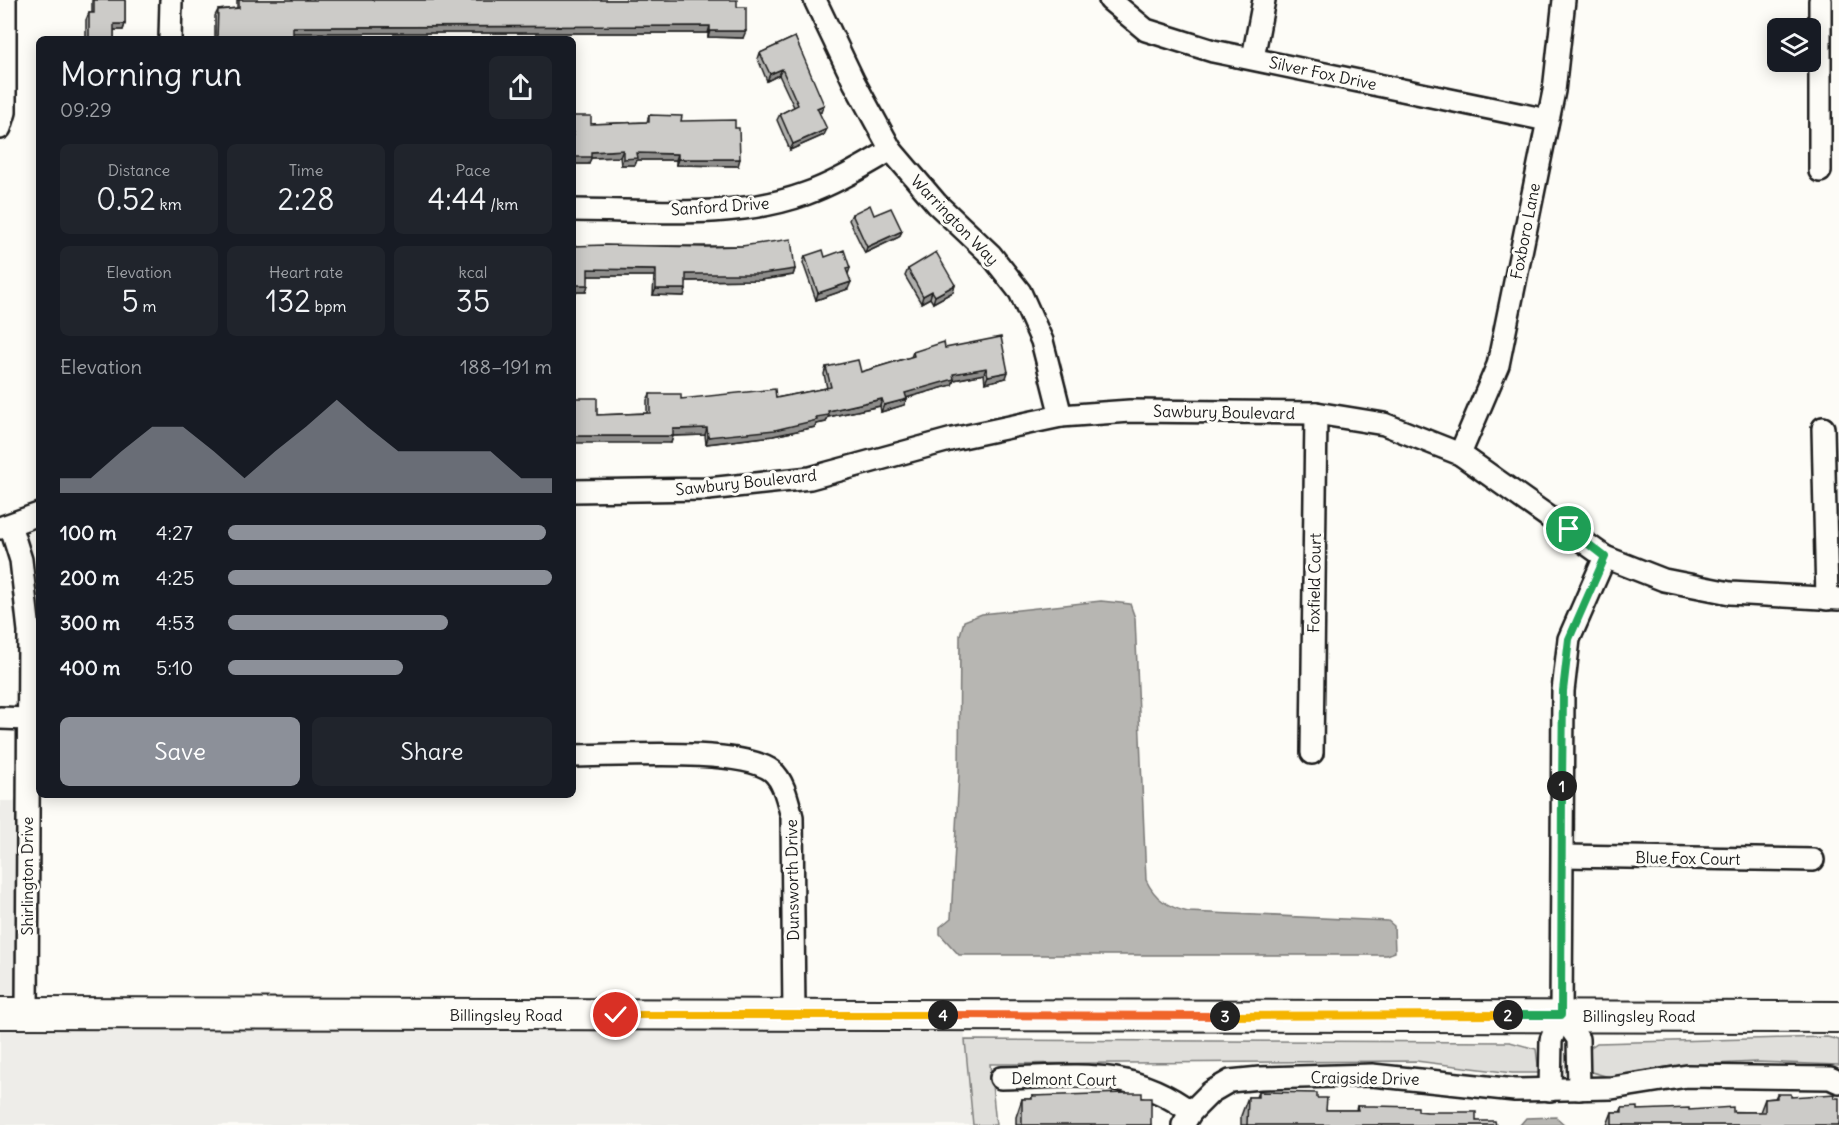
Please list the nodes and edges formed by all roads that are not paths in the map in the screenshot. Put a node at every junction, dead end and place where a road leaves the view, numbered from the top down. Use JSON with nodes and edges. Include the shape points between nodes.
{"nodes":[{"id":1,"x":5,"y":0,"type":"edge"},
{"id":2,"x":171,"y":0,"type":"edge"},
{"id":3,"x":815,"y":0,"type":"edge"},
{"id":4,"x":1110,"y":0,"type":"edge"},
{"id":5,"x":1264,"y":0,"type":"edge"},
{"id":6,"x":1564,"y":0,"type":"edge"},
{"id":7,"x":1820,"y":0,"type":"edge"},
{"id":8,"x":170,"y":36,"type":"edge"},
{"id":9,"x":1253,"y":58,"type":"junction"},
{"id":10,"x":1547,"y":120,"type":"junction"},
{"id":11,"x":0,"y":128,"type":"edge"},
{"id":12,"x":891,"y":150,"type":"junction"},
{"id":13,"x":1820,"y":171,"type":"dead end"},
{"id":14,"x":576,"y":210,"type":"edge"},
{"id":15,"x":1316,"y":413,"type":"junction"},
{"id":16,"x":1060,"y":416,"type":"junction"},
{"id":17,"x":1823,"y":428,"type":"dead end"},
{"id":18,"x":1460,"y":454,"type":"junction"},
{"id":19,"x":576,"y":491,"type":"edge"},
{"id":20,"x":36,"y":515,"type":"edge"},
{"id":21,"x":5,"y":526,"type":"edge"},
{"id":22,"x":1605,"y":557,"type":"junction"},
{"id":23,"x":1833,"y":598,"type":"edge"},
{"id":24,"x":0,"y":718,"type":"edge"},
{"id":25,"x":28,"y":719,"type":"junction"},
{"id":26,"x":1312,"y":753,"type":"dead end"},
{"id":27,"x":33,"y":755,"type":"edge"},
{"id":28,"x":576,"y":756,"type":"edge"},
{"id":29,"x":1563,"y":856,"type":"junction"},
{"id":30,"x":1813,"y":860,"type":"dead end"},
{"id":31,"x":13,"y":1013,"type":"edge"},
{"id":32,"x":794,"y":1015,"type":"junction"},
{"id":33,"x":1561,"y":1015,"type":"junction"},
{"id":34,"x":1839,"y":1017,"type":"edge"},
{"id":35,"x":1001,"y":1078,"type":"dead end"},
{"id":36,"x":1839,"y":1082,"type":"edge"},
{"id":37,"x":1579,"y":1089,"type":"junction"},
{"id":38,"x":1550,"y":1090,"type":"junction"},
{"id":39,"x":1187,"y":1118,"type":"edge"}],
"edges":[{"from":1,"to":11,"type":"street","via":[[5,112]]},
{"from":2,"to":8,"type":"street"},
{"from":3,"to":12,"type":"street","name":"Warrington Way"},
{"from":4,"to":9,"type":"street","name":"Silver Fox Drive","via":[[1146,30],[1213,51]]},
{"from":5,"to":9,"type":"street"},
{"from":6,"to":10,"type":"street","name":"Foxboro Lane"},
{"from":7,"to":13,"type":"street"},
{"from":9,"to":10,"type":"street","name":"Silver Fox Drive"},
{"from":10,"to":18,"type":"street","name":"Foxboro Lane","via":[[1498,365]]},
{"from":12,"to":14,"type":"street","name":"Sanford Drive","via":[[836,182],[766,205],[702,210]]},
{"from":12,"to":16,"type":"street","name":"Warrington Way","via":[[937,204],[991,255],[1020,292],[1042,341]]},
{"from":15,"to":16,"type":"street","name":"Sawbury Boulevard","via":[[1142,411]]},
{"from":15,"to":18,"type":"street","name":"Sawbury Boulevard","via":[[1384,424]]},
{"from":15,"to":26,"type":"street","name":"Foxfield Court"},
{"from":16,"to":19,"type":"street","name":"Sawbury Boulevard","via":[[953,439],[810,477],[708,489]]},
{"from":17,"to":23,"type":"street"},
{"from":18,"to":22,"type":"street","name":"Sawbury Boulevard"},
{"from":20,"to":21,"type":"street"},
{"from":21,"to":25,"type":"street","name":"Shirlington Drive","via":[[21,560],[29,631]]},
{"from":22,"to":23,"type":"street","name":"Sawbury Boulevard","via":[[1664,580],[1730,593]]},
{"from":22,"to":29,"type":"street","via":[[1569,639],[1563,691]]},
{"from":24,"to":25,"type":"street"},
{"from":25,"to":27,"type":"street","name":"Shirlington Drive"},
{"from":27,"to":31,"type":"street","name":"Shirlington Drive"},
{"from":28,"to":32,"type":"street","name":"Dunsworth Drive","via":[[747,759],[773,771],[786,793],[792,817]]},
{"from":29,"to":30,"type":"street","name":"Blue Fox Court"},
{"from":29,"to":33,"type":"street"},
{"from":31,"to":32,"type":"street","name":"Billingsley Road"},
{"from":32,"to":33,"type":"street","name":"Billingsley Road"},
{"from":33,"to":34,"type":"street","name":"Billingsley Road"},
{"from":33,"to":37,"type":"street","via":[[1578,1039]]},
{"from":33,"to":38,"type":"street","via":[[1551,1040]]},
{"from":35,"to":39,"type":"street","name":"Delmont Court","via":[[1120,1079],[1168,1095]]},
{"from":36,"to":37,"type":"street","name":"Craigside Drive","via":[[1830,1078],[1687,1076]]},
{"from":37,"to":38,"type":"street","name":"Craigside Drive"},
{"from":38,"to":39,"type":"street","name":"Craigside Drive","via":[[1372,1075],[1260,1078],[1230,1081],[1211,1092]]}]}
